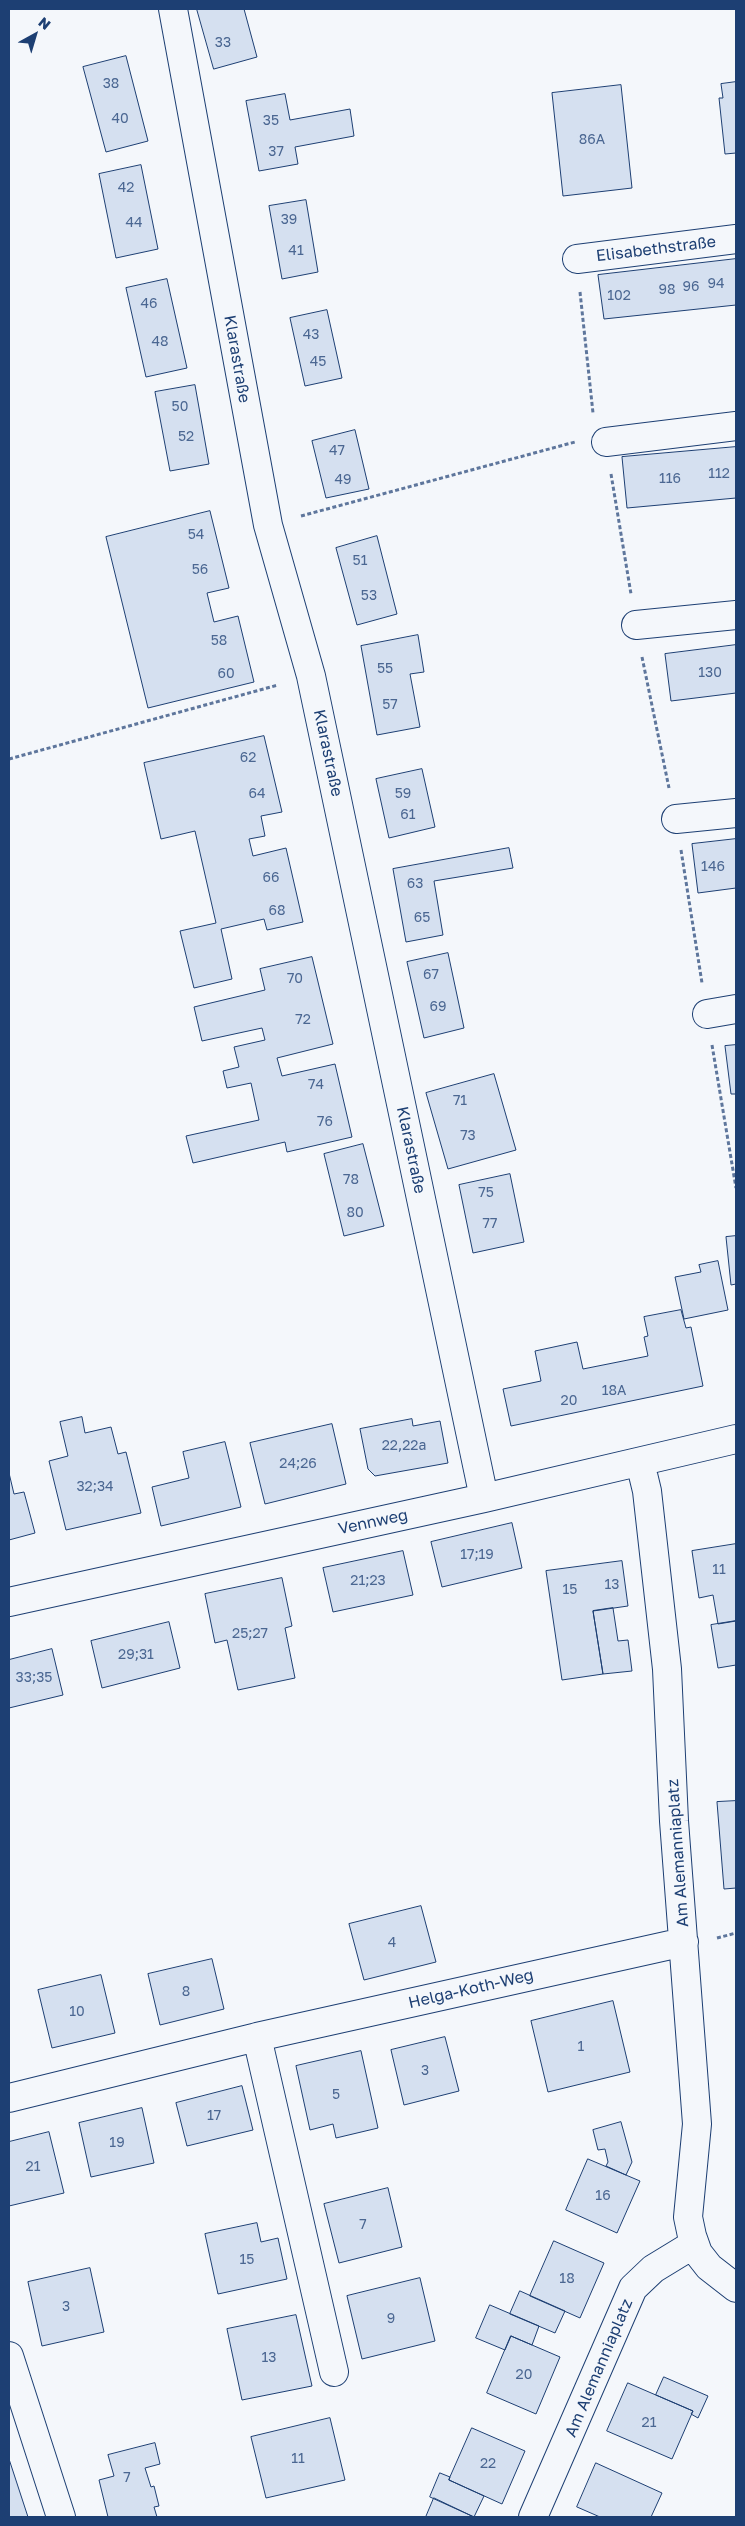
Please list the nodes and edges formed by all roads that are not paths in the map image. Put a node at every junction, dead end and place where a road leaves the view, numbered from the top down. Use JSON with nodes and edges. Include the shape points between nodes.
{"nodes":[{"id":1,"x":173,"y":9,"type":"edge"},
{"id":2,"x":736,"y":238,"type":"edge"},
{"id":3,"x":577,"y":259,"type":"road end"},
{"id":4,"x":736,"y":426,"type":"edge"},
{"id":5,"x":601,"y":439,"type":"road end"},
{"id":6,"x":736,"y":615,"type":"edge"},
{"id":7,"x":636,"y":625,"type":"road end"},
{"id":8,"x":736,"y":813,"type":"edge"},
{"id":9,"x":676,"y":819,"type":"road end"},
{"id":10,"x":736,"y":1009,"type":"edge"},
{"id":11,"x":707,"y":1014,"type":"road end"},
{"id":12,"x":736,"y":1439,"type":"edge"},
{"id":13,"x":640,"y":1462,"type":"junction"},
{"id":14,"x":484,"y":1498,"type":"junction"},
{"id":15,"x":9,"y":1602,"type":"edge"},
{"id":16,"x":684,"y":1942,"type":"junction"},
{"id":17,"x":257,"y":2036,"type":"junction"},
{"id":18,"x":9,"y":2098,"type":"edge"},
{"id":19,"x":694,"y":2244,"type":"junction"},
{"id":20,"x":736,"y":2288,"type":"edge"},
{"id":21,"x":9,"y":2356,"type":"edge"},
{"id":22,"x":334,"y":2372,"type":"dead end"},
{"id":23,"x":61,"y":2517,"type":"edge"},
{"id":24,"x":534,"y":2517,"type":"edge"}],
"edges":[{"from":1,"to":14,"type":"street","name":"Klarastraße","via":[[268,525],[311,676]]},
{"from":2,"to":3,"type":"street","name":"Elisabethstraße"},
{"from":4,"to":5,"type":"street"},
{"from":6,"to":7,"type":"street"},
{"from":8,"to":9,"type":"street"},
{"from":10,"to":11,"type":"street"},
{"from":12,"to":13,"type":"street","name":"Vennweg"},
{"from":13,"to":14,"type":"street","name":"Vennweg"},
{"from":13,"to":16,"type":"street","name":"Am Alemanniaplatz","via":[[647,1491],[667,1669],[674,1822]]},
{"from":14,"to":15,"type":"street","name":"Vennweg"},
{"from":16,"to":17,"type":"street","name":"Helga-Koth-Weg"},
{"from":16,"to":19,"type":"street","name":"Am Alemanniaplatz","via":[[697,2124],[688,2217]]},
{"from":17,"to":18,"type":"street","name":"Helga-Koth-Weg"},
{"from":17,"to":22,"type":"street"},
{"from":19,"to":20,"type":"street","name":"Am Alemanniaplatz","via":[[709,2267]]},
{"from":19,"to":24,"type":"street","name":"Am Alemanniaplatz","via":[[653,2269],[633,2288]]},
{"from":21,"to":23,"type":"street"}]}
